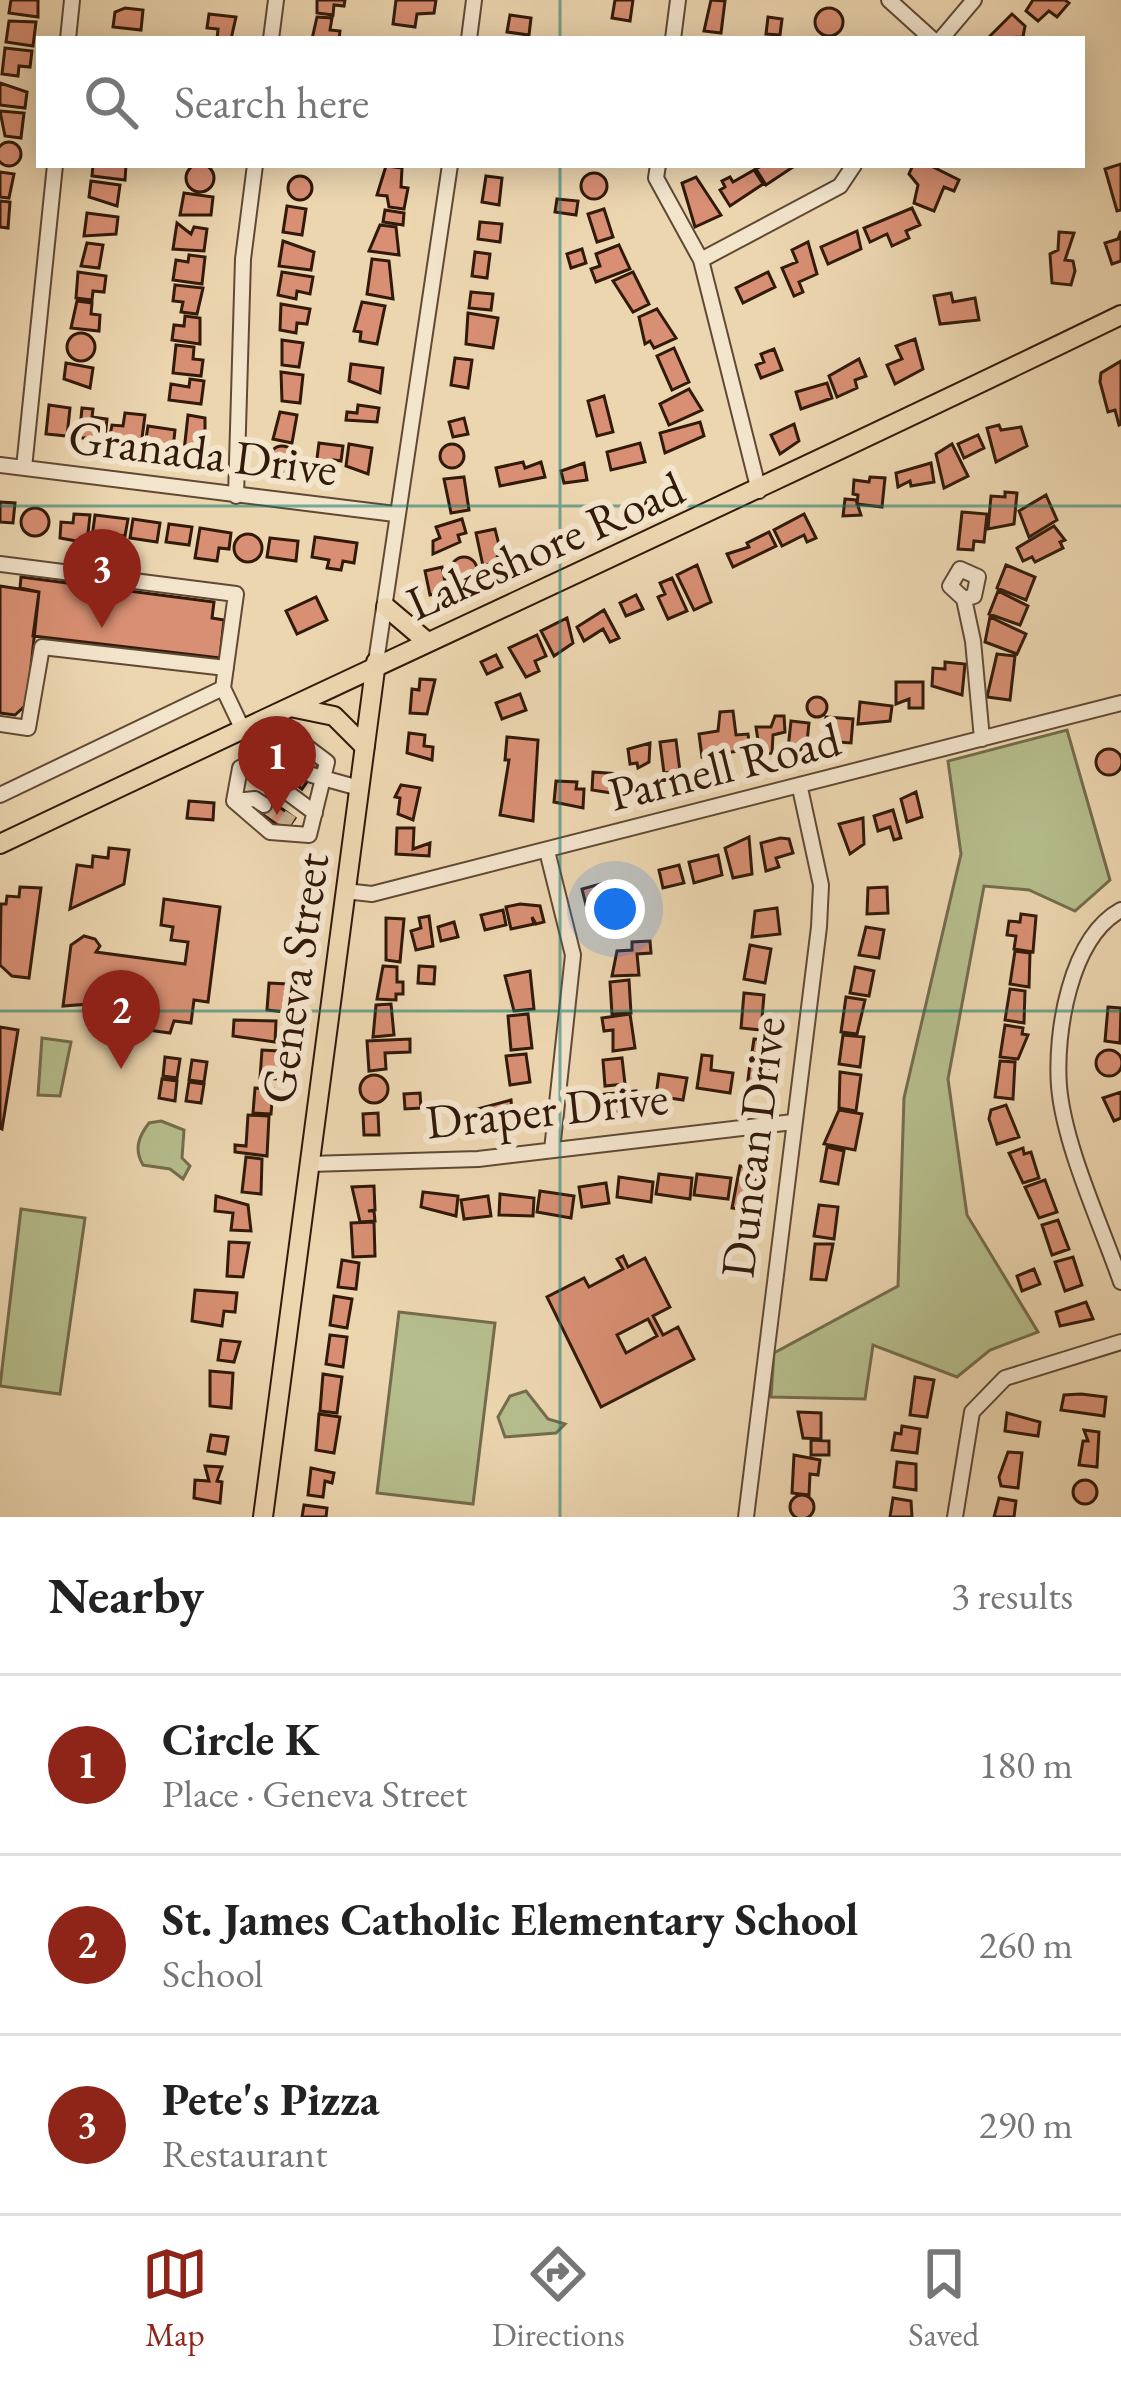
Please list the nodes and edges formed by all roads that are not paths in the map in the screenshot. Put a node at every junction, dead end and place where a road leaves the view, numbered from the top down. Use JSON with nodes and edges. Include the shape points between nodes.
{"nodes":[{"id":1,"x":72,"y":0,"type":"edge"},
{"id":2,"x":276,"y":0,"type":"edge"},
{"id":3,"x":474,"y":0,"type":"edge"},
{"id":4,"x":678,"y":0,"type":"edge"},
{"id":5,"x":889,"y":0,"type":"edge"},
{"id":6,"x":974,"y":0,"type":"edge"},
{"id":7,"x":68,"y":36,"type":"edge"},
{"id":8,"x":271,"y":36,"type":"edge"},
{"id":9,"x":469,"y":36,"type":"edge"},
{"id":10,"x":673,"y":36,"type":"edge"},
{"id":11,"x":929,"y":36,"type":"edge"},
{"id":12,"x":944,"y":36,"type":"edge"},
{"id":13,"x":55,"y":168,"type":"edge"},
{"id":14,"x":255,"y":168,"type":"edge"},
{"id":15,"x":450,"y":168,"type":"edge"},
{"id":16,"x":658,"y":168,"type":"edge"},
{"id":17,"x":852,"y":168,"type":"edge"},
{"id":18,"x":701,"y":260,"type":"junction"},
{"id":19,"x":1121,"y":315,"type":"edge"},
{"id":20,"x":0,"y":465,"type":"edge"},
{"id":21,"x":24,"y":468,"type":"junction"},
{"id":22,"x":759,"y":491,"type":"junction"},
{"id":23,"x":236,"y":496,"type":"junction"},
{"id":24,"x":395,"y":514,"type":"junction"},
{"id":25,"x":0,"y":564,"type":"edge"},
{"id":26,"x":964,"y":598,"type":"dead end"},
{"id":27,"x":386,"y":607,"type":"junction"},
{"id":28,"x":425,"y":640,"type":"junction"},
{"id":29,"x":376,"y":662,"type":"junction"},
{"id":30,"x":226,"y":668,"type":"junction"},
{"id":31,"x":223,"y":688,"type":"junction"},
{"id":32,"x":1121,"y":703,"type":"edge"},
{"id":33,"x":295,"y":708,"type":"junction"},
{"id":34,"x":0,"y":724,"type":"edge"},
{"id":35,"x":248,"y":726,"type":"junction"},
{"id":36,"x":982,"y":739,"type":"junction"},
{"id":37,"x":365,"y":747,"type":"junction"},
{"id":38,"x":276,"y":752,"type":"junction"},
{"id":39,"x":249,"y":764,"type":"junction"},
{"id":40,"x":309,"y":778,"type":"junction"},
{"id":41,"x":359,"y":788,"type":"junction"},
{"id":42,"x":800,"y":788,"type":"junction"},
{"id":43,"x":0,"y":795,"type":"edge"},
{"id":44,"x":234,"y":801,"type":"junction"},
{"id":45,"x":264,"y":805,"type":"tunnel mouth"},
{"id":46,"x":315,"y":813,"type":"junction"},
{"id":47,"x":292,"y":823,"type":"tunnel mouth"},
{"id":48,"x":309,"y":835,"type":"junction"},
{"id":49,"x":0,"y":844,"type":"edge"},
{"id":50,"x":547,"y":851,"type":"junction"},
{"id":51,"x":345,"y":891,"type":"junction"},
{"id":52,"x":1119,"y":915,"type":"edge"},
{"id":53,"x":793,"y":1122,"type":"junction"},
{"id":54,"x":552,"y":1150,"type":"junction"},
{"id":55,"x":309,"y":1164,"type":"junction"},
{"id":56,"x":1121,"y":1282,"type":"edge"},
{"id":57,"x":1121,"y":1342,"type":"edge"},
{"id":58,"x":263,"y":1517,"type":"edge"},
{"id":59,"x":746,"y":1517,"type":"edge"},
{"id":60,"x":955,"y":1517,"type":"edge"}],
"edges":[{"from":1,"to":7,"type":"street"},
{"from":2,"to":8,"type":"street"},
{"from":3,"to":9,"type":"street"},
{"from":4,"to":10,"type":"street"},
{"from":5,"to":11,"type":"street"},
{"from":6,"to":12,"type":"street"},
{"from":13,"to":21,"type":"street"},
{"from":14,"to":23,"type":"street","via":[[242,284]]},
{"from":15,"to":24,"type":"street","name":"Geneva Street"},
{"from":16,"to":18,"type":"street"},
{"from":17,"to":18,"type":"street","via":[[840,186]]},
{"from":18,"to":22,"type":"street"},
{"from":19,"to":22,"type":"main road","name":"Lakeshore Road"},
{"from":20,"to":21,"type":"street","name":"Granada Drive"},
{"from":21,"to":23,"type":"street","name":"Granada Drive"},
{"from":22,"to":28,"type":"main road","name":"Lakeshore Road"},
{"from":23,"to":24,"type":"street","name":"Granada Drive"},
{"from":24,"to":27,"type":"street","name":"Geneva Street"},
{"from":25,"to":30,"type":"street","via":[[236,594]]},
{"from":26,"to":36,"type":"street"},
{"from":27,"to":28,"type":"main road"},
{"from":27,"to":29,"type":"street","name":"Geneva Street"},
{"from":28,"to":29,"type":"main road","name":"Lakeshore Road"},
{"from":29,"to":33,"type":"main road","name":"Lakeshore Road"},
{"from":29,"to":37,"type":"main road","name":"Geneva Street"},
{"from":30,"to":31,"type":"street"},
{"from":30,"to":34,"type":"street","via":[[41,647],[28,728]]},
{"from":31,"to":35,"type":"street"},
{"from":31,"to":43,"type":"street"},
{"from":32,"to":36,"type":"street","name":"Parnell Road"},
{"from":33,"to":35,"type":"main road","name":"Lakeshore Road"},
{"from":33,"to":37,"type":"main road","via":[[334,716]]},
{"from":35,"to":38,"type":"street"},
{"from":35,"to":49,"type":"main road","name":"Lakeshore Road"},
{"from":36,"to":42,"type":"street","name":"Parnell Road"},
{"from":37,"to":41,"type":"main road","name":"Geneva Street"},
{"from":38,"to":39,"type":"street"},
{"from":38,"to":40,"type":"street"},
{"from":38,"to":40,"type":"street","via":[[299,741],[327,762]]},
{"from":39,"to":44,"type":"street","via":[[240,768]]},
{"from":39,"to":46,"type":"street"},
{"from":40,"to":41,"type":"street"},
{"from":40,"to":46,"type":"street"},
{"from":41,"to":51,"type":"main road","name":"Geneva Street"},
{"from":42,"to":50,"type":"street","name":"Parnell Road"},
{"from":42,"to":53,"type":"street","name":"Duncan Drive","via":[[821,885]]},
{"from":44,"to":45,"type":"street"},
{"from":44,"to":48,"type":"street","via":[[270,832]]},
{"from":46,"to":48,"type":"street"},
{"from":47,"to":48,"type":"street"},
{"from":50,"to":51,"type":"street","name":"Parnell Road","via":[[372,893]]},
{"from":50,"to":54,"type":"street","via":[[573,955]]},
{"from":51,"to":55,"type":"main road","name":"Geneva Street"},
{"from":52,"to":56,"type":"street","via":[[1092,931],[1077,957],[1059,1085]]},
{"from":53,"to":54,"type":"street","name":"Draper Drive"},
{"from":53,"to":59,"type":"street","name":"Duncan Drive"},
{"from":54,"to":55,"type":"street","name":"Draper Drive"},
{"from":55,"to":58,"type":"main road","name":"Geneva Street"},
{"from":57,"to":60,"type":"street","via":[[1005,1378],[972,1412]]}]}
